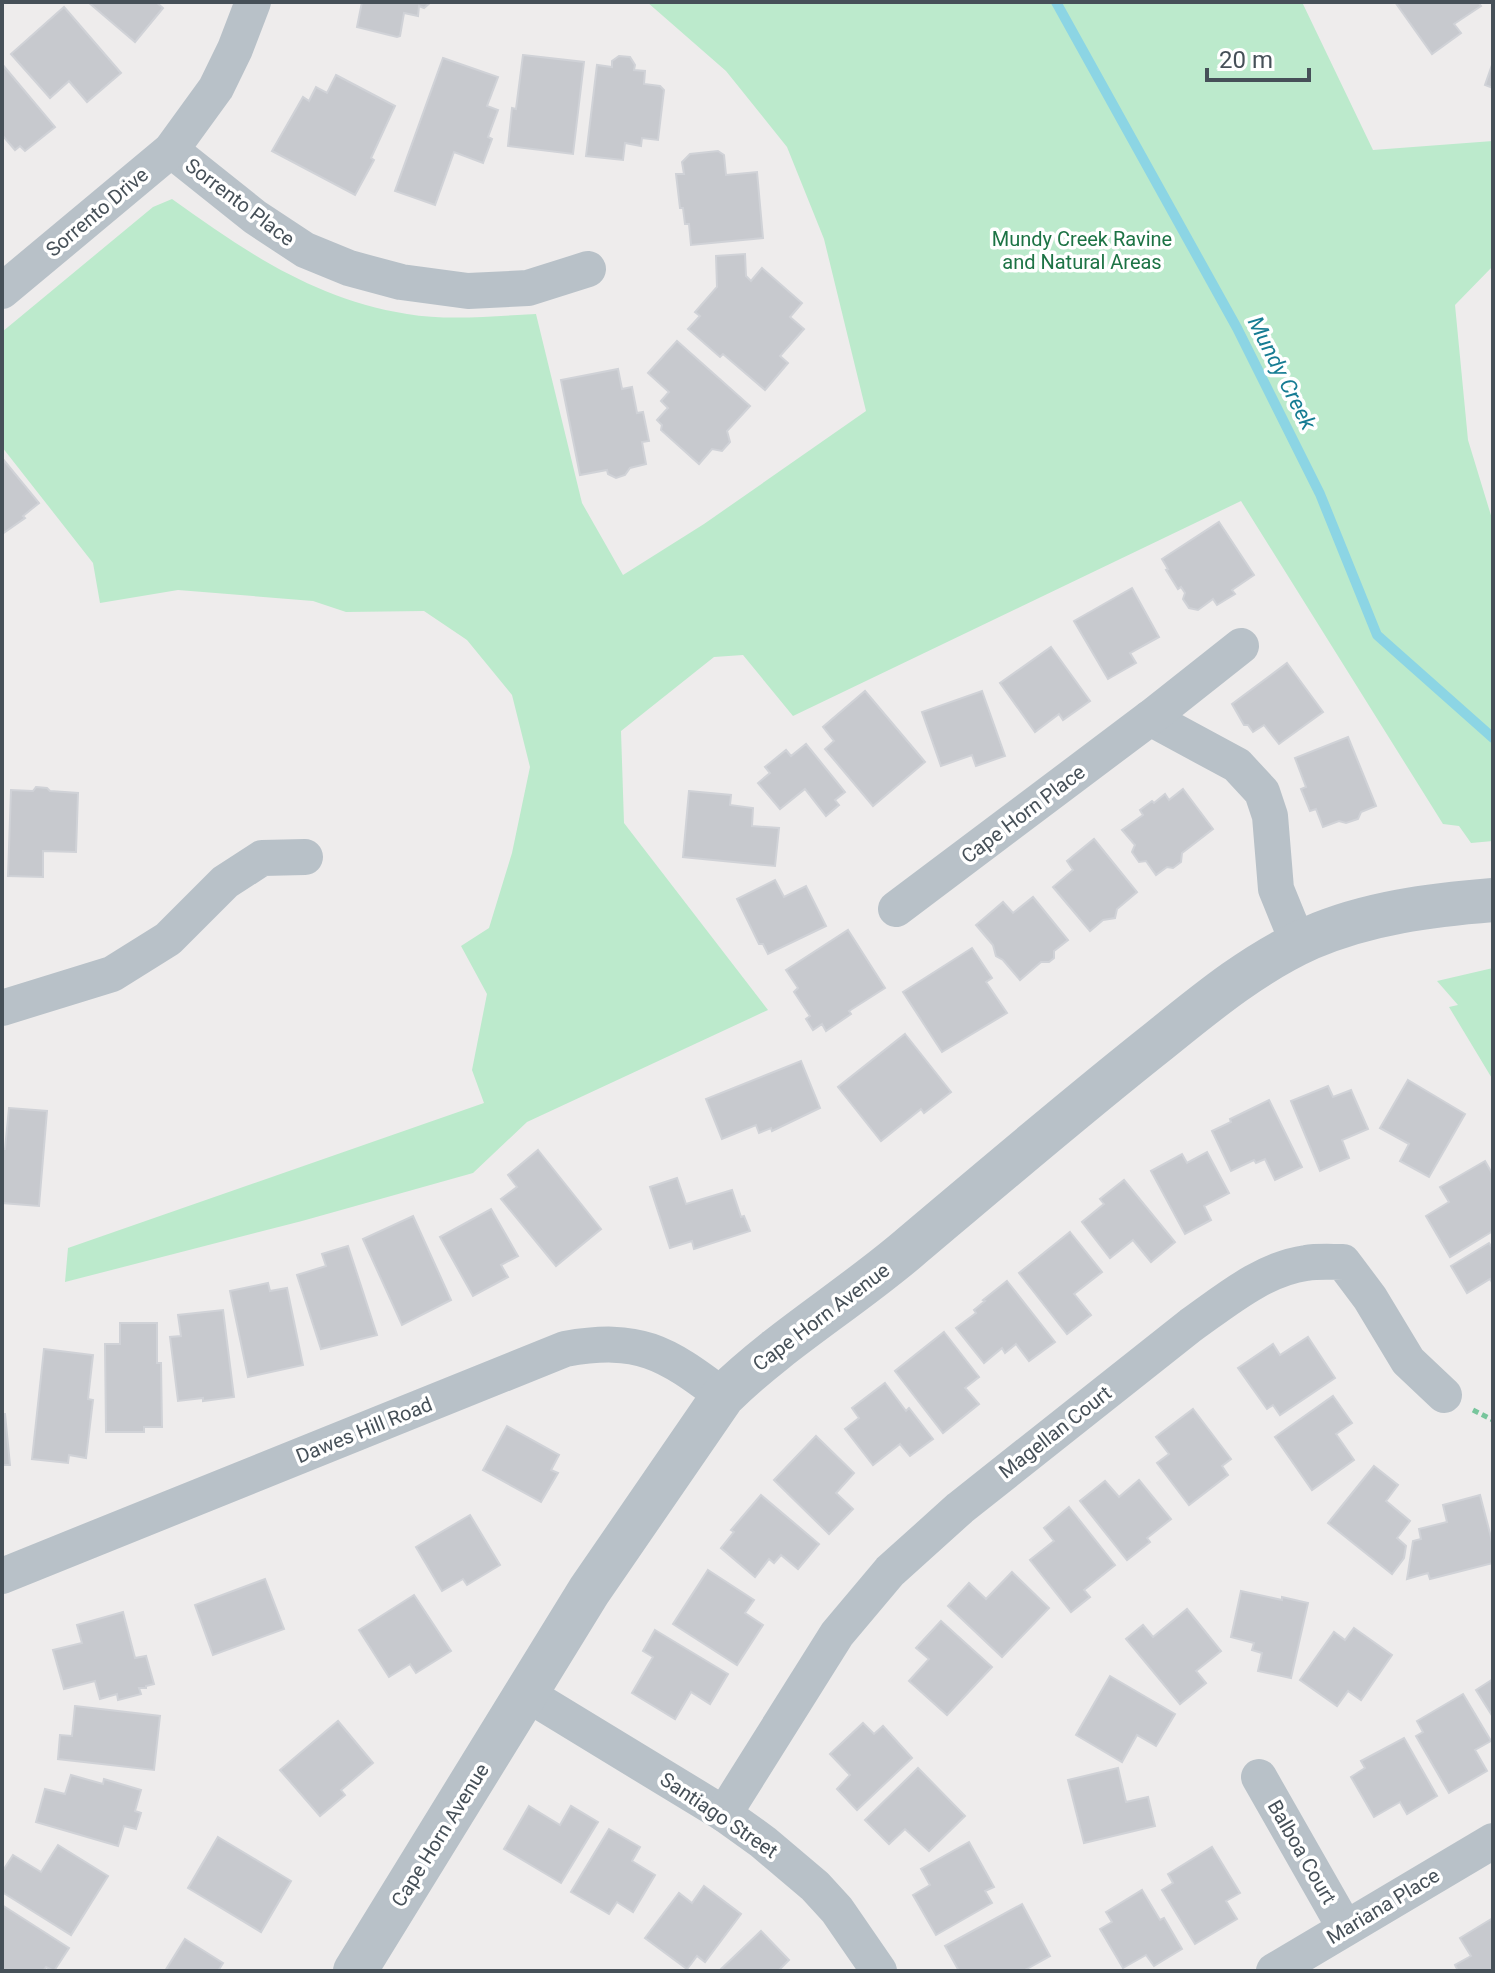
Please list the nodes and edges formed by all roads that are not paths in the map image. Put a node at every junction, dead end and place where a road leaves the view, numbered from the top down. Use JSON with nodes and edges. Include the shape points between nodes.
{"nodes":[{"id":1,"x":253,"y":2,"type":"edge"},
{"id":2,"x":171,"y":150,"type":"junction"},
{"id":3,"x":588,"y":269,"type":"dead end"},
{"id":4,"x":2,"y":291,"type":"edge"},
{"id":5,"x":1241,"y":646,"type":"dead end"},
{"id":6,"x":1150,"y":718,"type":"junction"},
{"id":7,"x":305,"y":857,"type":"dead end"},
{"id":8,"x":1493,"y":900,"type":"edge"},
{"id":9,"x":896,"y":909,"type":"dead end"},
{"id":10,"x":1298,"y":943,"type":"junction"},
{"id":11,"x":2,"y":1008,"type":"edge"},
{"id":12,"x":1444,"y":1395,"type":"dead end"},
{"id":13,"x":723,"y":1396,"type":"junction"},
{"id":14,"x":2,"y":1576,"type":"edge"},
{"id":15,"x":527,"y":1694,"type":"junction"},
{"id":16,"x":1259,"y":1777,"type":"dead end"},
{"id":17,"x":724,"y":1814,"type":"junction"},
{"id":18,"x":1493,"y":1841,"type":"edge"},
{"id":19,"x":1345,"y":1928,"type":"junction"},
{"id":20,"x":355,"y":1971,"type":"edge"},
{"id":21,"x":879,"y":1971,"type":"edge"},
{"id":22,"x":1274,"y":1971,"type":"edge"}],
"edges":[{"from":1,"to":2,"type":"street","name":"Sorrento Drive","via":[[216,88]]},
{"from":2,"to":3,"type":"street","name":"Sorrento Place","via":[[292,242],[349,268],[468,291],[528,288]]},
{"from":2,"to":4,"type":"street","name":"Sorrento Drive"},
{"from":5,"to":6,"type":"street","name":"Cape Horn Place"},
{"from":6,"to":9,"type":"street","name":"Cape Horn Place"},
{"from":6,"to":10,"type":"street","via":[[1237,765],[1262,792],[1270,816],[1276,889]]},
{"from":7,"to":11,"type":"street","via":[[262,858],[225,882],[168,939],[112,974]]},
{"from":8,"to":10,"type":"street","name":"Cape Horn Avenue","via":[[1365,919]]},
{"from":10,"to":13,"type":"street","name":"Cape Horn Avenue","via":[[1188,1017]]},
{"from":12,"to":17,"type":"street","name":"Magellan Court","via":[[1408,1361],[1343,1262],[1305,1263],[1250,1286],[1191,1325],[1009,1469],[890,1571],[837,1634]]},
{"from":13,"to":14,"type":"street","name":"Dawes Hill Road","via":[[687,1369],[638,1346],[565,1349]]},
{"from":13,"to":15,"type":"street","name":"Cape Horn Avenue","via":[[589,1591]]},
{"from":15,"to":17,"type":"street","name":"Santiago Street"},
{"from":15,"to":20,"type":"street","name":"Cape Horn Avenue"},
{"from":16,"to":19,"type":"street","name":"Balboa Court"},
{"from":17,"to":21,"type":"street","name":"Santiago Street","via":[[815,1886]]},
{"from":18,"to":19,"type":"street","name":"Mariana Place"},
{"from":19,"to":22,"type":"street","name":"Mariana Place"}]}
